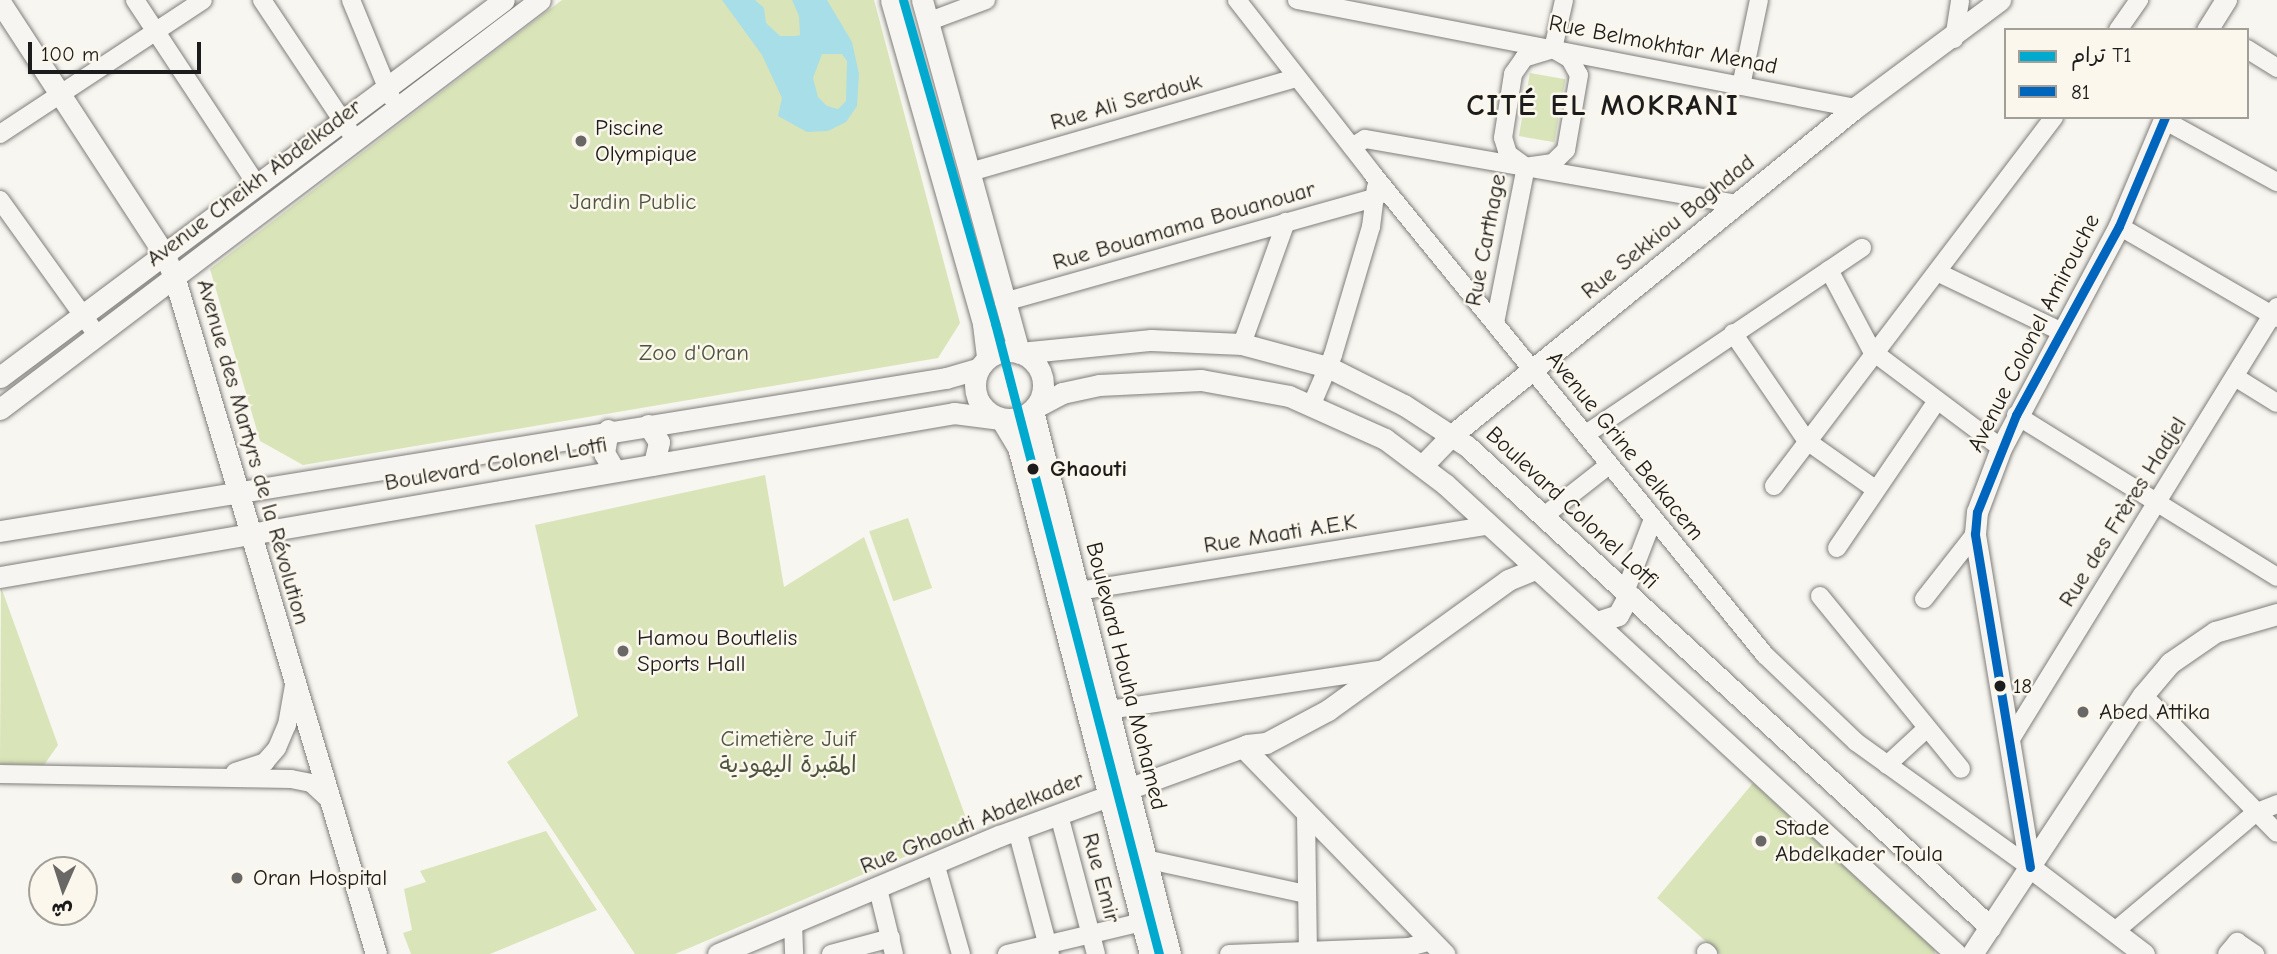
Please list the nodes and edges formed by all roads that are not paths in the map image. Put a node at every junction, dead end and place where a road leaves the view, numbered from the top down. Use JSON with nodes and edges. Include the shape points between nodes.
{"nodes":[{"id":1,"x":135,"y":0,"type":"edge"},
{"id":2,"x":203,"y":0,"type":"edge"},
{"id":3,"x":262,"y":0,"type":"edge"},
{"id":4,"x":351,"y":0,"type":"edge"},
{"id":5,"x":540,"y":0,"type":"edge"},
{"id":6,"x":891,"y":0,"type":"edge"},
{"id":7,"x":922,"y":0,"type":"edge"},
{"id":8,"x":986,"y":0,"type":"edge"},
{"id":9,"x":1237,"y":0,"type":"edge"},
{"id":10,"x":1297,"y":0,"type":"edge"},
{"id":11,"x":1564,"y":0,"type":"edge"},
{"id":12,"x":1759,"y":0,"type":"edge"},
{"id":13,"x":1960,"y":0,"type":"edge"},
{"id":14,"x":2000,"y":0,"type":"edge"},
{"id":15,"x":2139,"y":0,"type":"edge"},
{"id":16,"x":2226,"y":0,"type":"edge"},
{"id":17,"x":2243,"y":0,"type":"edge"},
{"id":18,"x":0,"y":2,"type":"edge"},
{"id":19,"x":491,"y":4,"type":"edge"},
{"id":20,"x":1367,"y":6,"type":"edge"},
{"id":21,"x":930,"y":21,"type":"junction"},
{"id":22,"x":2119,"y":28,"type":"edge"},
{"id":23,"x":2212,"y":28,"type":"edge"},
{"id":24,"x":156,"y":31,"type":"junction"},
{"id":25,"x":1954,"y":38,"type":"junction"},
{"id":26,"x":1553,"y":49,"type":"junction"},
{"id":27,"x":2249,"y":50,"type":"edge"},
{"id":28,"x":2277,"y":68,"type":"edge"},
{"id":29,"x":1296,"y":78,"type":"junction"},
{"id":30,"x":1741,"y":86,"type":"junction"},
{"id":31,"x":387,"y":89,"type":"junction"},
{"id":32,"x":61,"y":93,"type":"junction"},
{"id":33,"x":1855,"y":107,"type":"junction"},
{"id":34,"x":396,"y":110,"type":"junction"},
{"id":35,"x":2053,"y":119,"type":"edge"},
{"id":36,"x":2165,"y":119,"type":"edge"},
{"id":37,"x":2167,"y":119,"type":"edge"},
{"id":38,"x":343,"y":122,"type":"junction"},
{"id":39,"x":0,"y":134,"type":"edge"},
{"id":40,"x":356,"y":141,"type":"junction"},
{"id":41,"x":1352,"y":147,"type":"junction"},
{"id":42,"x":1525,"y":167,"type":"junction"},
{"id":43,"x":970,"y":172,"type":"junction"},
{"id":44,"x":1372,"y":173,"type":"junction"},
{"id":45,"x":2277,"y":182,"type":"edge"},
{"id":46,"x":257,"y":185,"type":"junction"},
{"id":47,"x":1377,"y":197,"type":"junction"},
{"id":48,"x":0,"y":200,"type":"edge"},
{"id":49,"x":1737,"y":204,"type":"junction"},
{"id":50,"x":1403,"y":211,"type":"junction"},
{"id":51,"x":1374,"y":215,"type":"junction"},
{"id":52,"x":1286,"y":222,"type":"junction"},
{"id":53,"x":2119,"y":226,"type":"junction"},
{"id":54,"x":1862,"y":248,"type":"dead end"},
{"id":55,"x":164,"y":254,"type":"junction"},
{"id":56,"x":1829,"y":271,"type":"junction"},
{"id":57,"x":1940,"y":273,"type":"junction"},
{"id":58,"x":174,"y":276,"type":"junction"},
{"id":59,"x":1004,"y":302,"type":"junction"},
{"id":60,"x":2275,"y":314,"type":"edge"},
{"id":61,"x":82,"y":315,"type":"junction"},
{"id":62,"x":1494,"y":323,"type":"junction"},
{"id":63,"x":2062,"y":332,"type":"junction"},
{"id":64,"x":1733,"y":333,"type":"junction"},
{"id":65,"x":97,"y":335,"type":"junction"},
{"id":66,"x":1242,"y":344,"type":"junction"},
{"id":67,"x":1872,"y":351,"type":"junction"},
{"id":68,"x":1020,"y":353,"type":"junction"},
{"id":69,"x":982,"y":363,"type":"junction"},
{"id":70,"x":1328,"y":367,"type":"junction"},
{"id":71,"x":1533,"y":371,"type":"junction"},
{"id":72,"x":0,"y":377,"type":"edge"},
{"id":73,"x":2235,"y":377,"type":"junction"},
{"id":74,"x":1937,"y":401,"type":"junction"},
{"id":75,"x":2277,"y":403,"type":"edge"},
{"id":76,"x":1312,"y":404,"type":"junction"},
{"id":77,"x":0,"y":409,"type":"edge"},
{"id":78,"x":1035,"y":409,"type":"junction"},
{"id":79,"x":2017,"y":415,"type":"junction"},
{"id":80,"x":1001,"y":419,"type":"junction"},
{"id":81,"x":648,"y":425,"type":"junction"},
{"id":82,"x":608,"y":430,"type":"junction"},
{"id":83,"x":1586,"y":434,"type":"junction"},
{"id":84,"x":1459,"y":440,"type":"junction"},
{"id":85,"x":1807,"y":441,"type":"junction"},
{"id":86,"x":2001,"y":448,"type":"junction"},
{"id":87,"x":654,"y":464,"type":"junction"},
{"id":88,"x":1423,"y":465,"type":"junction"},
{"id":89,"x":1608,"y":465,"type":"junction"},
{"id":90,"x":615,"y":471,"type":"junction"},
{"id":91,"x":1774,"y":486,"type":"dead end"},
{"id":92,"x":1875,"y":489,"type":"junction"},
{"id":93,"x":237,"y":494,"type":"junction"},
{"id":94,"x":2159,"y":503,"type":"junction"},
{"id":95,"x":1544,"y":516,"type":"junction"},
{"id":96,"x":1653,"y":519,"type":"junction"},
{"id":97,"x":1490,"y":525,"type":"junction"},
{"id":98,"x":0,"y":531,"type":"edge"},
{"id":99,"x":250,"y":533,"type":"junction"},
{"id":100,"x":1975,"y":534,"type":"junction"},
{"id":101,"x":1837,"y":548,"type":"dead end"},
{"id":102,"x":1530,"y":562,"type":"junction"},
{"id":103,"x":0,"y":577,"type":"edge"},
{"id":104,"x":2277,"y":577,"type":"edge"},
{"id":105,"x":1079,"y":591,"type":"junction"},
{"id":106,"x":1627,"y":594,"type":"junction"},
{"id":107,"x":1820,"y":596,"type":"dead end"},
{"id":108,"x":1924,"y":599,"type":"dead end"},
{"id":109,"x":1646,"y":611,"type":"junction"},
{"id":110,"x":2277,"y":614,"type":"edge"},
{"id":111,"x":1597,"y":622,"type":"junction"},
{"id":112,"x":1617,"y":640,"type":"junction"},
{"id":113,"x":1380,"y":670,"type":"junction"},
{"id":114,"x":294,"y":687,"type":"junction"},
{"id":115,"x":2143,"y":695,"type":"junction"},
{"id":116,"x":1108,"y":710,"type":"junction"},
{"id":117,"x":1926,"y":729,"type":"junction"},
{"id":118,"x":2009,"y":741,"type":"junction"},
{"id":119,"x":1245,"y":746,"type":"junction"},
{"id":120,"x":1886,"y":765,"type":"junction"},
{"id":121,"x":1961,"y":769,"type":"dead end"},
{"id":122,"x":0,"y":774,"type":"edge"},
{"id":123,"x":218,"y":775,"type":"junction"},
{"id":124,"x":1127,"y":789,"type":"junction"},
{"id":125,"x":327,"y":798,"type":"junction"},
{"id":126,"x":1107,"y":798,"type":"junction"},
{"id":127,"x":2277,"y":804,"type":"edge"},
{"id":128,"x":1306,"y":813,"type":"junction"},
{"id":129,"x":2255,"y":813,"type":"junction"},
{"id":130,"x":1059,"y":815,"type":"junction"},
{"id":131,"x":1017,"y":830,"type":"junction"},
{"id":132,"x":2277,"y":833,"type":"edge"},
{"id":133,"x":1145,"y":859,"type":"junction"},
{"id":134,"x":935,"y":863,"type":"junction"},
{"id":135,"x":2030,"y":867,"type":"junction"},
{"id":136,"x":878,"y":889,"type":"junction"},
{"id":137,"x":1306,"y":894,"type":"junction"},
{"id":138,"x":793,"y":922,"type":"junction"},
{"id":139,"x":1142,"y":922,"type":"junction"},
{"id":140,"x":1990,"y":927,"type":"junction"},
{"id":141,"x":2115,"y":931,"type":"junction"},
{"id":142,"x":1090,"y":933,"type":"junction"},
{"id":143,"x":892,"y":946,"type":"edge"},
{"id":144,"x":1438,"y":948,"type":"edge"},
{"id":145,"x":1049,"y":949,"type":"edge"},
{"id":146,"x":1402,"y":951,"type":"edge"},
{"id":147,"x":1308,"y":952,"type":"edge"},
{"id":148,"x":1250,"y":953,"type":"edge"},
{"id":149,"x":376,"y":954,"type":"edge"},
{"id":150,"x":718,"y":954,"type":"edge"},
{"id":151,"x":794,"y":954,"type":"edge"},
{"id":152,"x":831,"y":954,"type":"edge"},
{"id":153,"x":961,"y":954,"type":"edge"},
{"id":154,"x":1007,"y":954,"type":"edge"},
{"id":155,"x":1096,"y":954,"type":"edge"},
{"id":156,"x":1150,"y":954,"type":"edge"},
{"id":157,"x":1170,"y":954,"type":"edge"},
{"id":158,"x":1229,"y":954,"type":"edge"},
{"id":159,"x":1956,"y":954,"type":"edge"},
{"id":160,"x":1972,"y":954,"type":"edge"},
{"id":161,"x":2144,"y":954,"type":"edge"},
{"id":162,"x":2227,"y":954,"type":"edge"},
{"id":163,"x":2255,"y":954,"type":"edge"}],
"edges":[{"from":1,"to":24,"type":"street"},
{"from":2,"to":24,"type":"street"},
{"from":3,"to":38,"type":"street"},
{"from":4,"to":31,"type":"street"},
{"from":5,"to":34,"type":"main road","name":"Avenue Cheikh Abdelkader"},
{"from":6,"to":69,"type":"main road","via":[[983,324]]},
{"from":7,"to":21,"type":"main road"},
{"from":8,"to":21,"type":"street"},
{"from":9,"to":29,"type":"street","name":"Avenue Grine Belkacem"},
{"from":10,"to":20,"type":"street","name":"Rue Belmokhtar Menad"},
{"from":11,"to":26,"type":"street"},
{"from":12,"to":30,"type":"street"},
{"from":13,"to":25,"type":"street"},
{"from":14,"to":25,"type":"main road","name":"Rue Sekkiou Baghdad"},
{"from":15,"to":22,"type":"street"},
{"from":16,"to":17,"type":"main road"},
{"from":16,"to":23,"type":"main road"},
{"from":18,"to":32,"type":"main road","name":"Avenue des Martyrs de la Révolution"},
{"from":19,"to":31,"type":"main road","name":"Avenue Cheikh Abdelkader"},
{"from":20,"to":26,"type":"street","name":"Rue Belmokhtar Menad"},
{"from":21,"to":43,"type":"main road"},
{"from":24,"to":32,"type":"street"},
{"from":24,"to":46,"type":"street"},
{"from":25,"to":33,"type":"main road","name":"Rue Sekkiou Baghdad"},
{"from":26,"to":30,"type":"street","name":"Rue Belmokhtar Menad"},
{"from":26,"to":42,"type":"street","via":[[1524,58],[1513,74],[1503,138],[1508,154]]},
{"from":26,"to":42,"type":"street","via":[[1570,58],[1579,75],[1566,150],[1553,163]]},
{"from":27,"to":28,"type":"street"},
{"from":29,"to":41,"type":"street","name":"Avenue Grine Belkacem"},
{"from":29,"to":43,"type":"street","name":"Rue Ali Serdouk"},
{"from":30,"to":33,"type":"street","name":"Rue Belmokhtar Menad"},
{"from":31,"to":34,"type":"street"},
{"from":31,"to":38,"type":"main road","name":"Avenue Cheikh Abdelkader"},
{"from":32,"to":39,"type":"street"},
{"from":32,"to":55,"type":"main road","name":"Avenue des Martyrs de la Révolution"},
{"from":33,"to":49,"type":"main road","name":"Rue Sekkiou Baghdad"},
{"from":34,"to":40,"type":"main road","name":"Avenue Cheikh Abdelkader"},
{"from":35,"to":57,"type":"street"},
{"from":36,"to":53,"type":"main road","name":"Avenue Colonel Amirouche"},
{"from":37,"to":45,"type":"street"},
{"from":38,"to":40,"type":"street"},
{"from":38,"to":46,"type":"main road","name":"Avenue Cheikh Abdelkader"},
{"from":40,"to":58,"type":"main road","name":"Avenue Cheikh Abdelkader"},
{"from":41,"to":42,"type":"street","via":[[1365,139]]},
{"from":41,"to":44,"type":"street","name":"Avenue Grine Belkacem"},
{"from":42,"to":49,"type":"street"},
{"from":42,"to":62,"type":"street","name":"Rue Carthage"},
{"from":43,"to":59,"type":"main road"},
{"from":44,"to":47,"type":"street"},
{"from":44,"to":50,"type":"street","name":"Avenue Grine Belkacem"},
{"from":46,"to":55,"type":"main road","name":"Avenue Cheikh Abdelkader"},
{"from":47,"to":51,"type":"street"},
{"from":47,"to":52,"type":"street","name":"Rue Bouamama Bouanouar"},
{"from":48,"to":61,"type":"street"},
{"from":49,"to":71,"type":"main road","name":"Rue Sekkiou Baghdad"},
{"from":50,"to":51,"type":"street","via":[[1386,205]]},
{"from":50,"to":62,"type":"street","name":"Avenue Grine Belkacem"},
{"from":51,"to":70,"type":"street"},
{"from":52,"to":59,"type":"street","name":"Rue Bouamama Bouanouar"},
{"from":52,"to":66,"type":"street"},
{"from":53,"to":60,"type":"street"},
{"from":53,"to":63,"type":"main road","name":"Avenue Colonel Amirouche"},
{"from":54,"to":56,"type":"street"},
{"from":55,"to":58,"type":"main road","name":"Avenue des Martyrs de la Révolution"},
{"from":55,"to":61,"type":"main road","name":"Avenue Cheikh Abdelkader"},
{"from":56,"to":64,"type":"street"},
{"from":56,"to":67,"type":"street"},
{"from":57,"to":63,"type":"street"},
{"from":57,"to":67,"type":"street"},
{"from":58,"to":65,"type":"main road","name":"Avenue Cheikh Abdelkader"},
{"from":58,"to":93,"type":"main road","name":"Avenue des Martyrs de la Révolution"},
{"from":59,"to":68,"type":"main road"},
{"from":60,"to":73,"type":"street","name":"Rue des Frères Hadjel"},
{"from":61,"to":65,"type":"street"},
{"from":61,"to":72,"type":"main road","name":"Avenue Cheikh Abdelkader"},
{"from":62,"to":71,"type":"street","name":"Avenue Grine Belkacem"},
{"from":63,"to":79,"type":"main road","name":"Avenue Colonel Amirouche"},
{"from":64,"to":83,"type":"street"},
{"from":64,"to":85,"type":"street"},
{"from":65,"to":77,"type":"main road","name":"Avenue Cheikh Abdelkader"},
{"from":66,"to":68,"type":"main road","name":"Boulevard Colonel Lotfi","via":[[1151,340]]},
{"from":66,"to":70,"type":"main road","name":"Boulevard Colonel Lotfi"},
{"from":67,"to":74,"type":"street"},
{"from":67,"to":85,"type":"street"},
{"from":68,"to":69,"type":"main road","via":[[1002,351]]},
{"from":68,"to":78,"type":"main road","via":[[1040,372],[1043,390]]},
{"from":69,"to":80,"type":"main road","via":[[974,390],[979,403]]},
{"from":69,"to":81,"type":"main road","name":"Boulevard Colonel Lotfi","via":[[946,378]]},
{"from":70,"to":76,"type":"street"},
{"from":70,"to":84,"type":"main road","name":"Boulevard Colonel Lotfi","via":[[1380,391]]},
{"from":71,"to":83,"type":"street","name":"Avenue Grine Belkacem"},
{"from":71,"to":84,"type":"main road","name":"Rue Sekkiou Baghdad","via":[[1471,421]]},
{"from":73,"to":75,"type":"street"},
{"from":73,"to":94,"type":"street","name":"Rue des Frères Hadjel"},
{"from":74,"to":86,"type":"street"},
{"from":74,"to":92,"type":"street"},
{"from":76,"to":78,"type":"main road","via":[[1240,385],[1175,380],[1078,389]]},
{"from":76,"to":88,"type":"main road","via":[[1385,439]]},
{"from":78,"to":80,"type":"main road","via":[[1019,418]]},
{"from":78,"to":105,"type":"main road","name":"Boulevard Houha Mohamed"},
{"from":79,"to":86,"type":"main road","name":"Avenue Colonel Amirouche"},
{"from":79,"to":94,"type":"street"},
{"from":80,"to":87,"type":"main road","name":"Boulevard Colonel Lotfi","via":[[954,413]]},
{"from":80,"to":126,"type":"main road","name":"Boulevard Houha Mohamed","via":[[1018,447]]},
{"from":81,"to":82,"type":"main road","name":"Boulevard Colonel Lotfi"},
{"from":81,"to":87,"type":"main road","via":[[659,442]]},
{"from":82,"to":90,"type":"main road","via":[[604,453]]},
{"from":82,"to":93,"type":"main road","name":"Boulevard Colonel Lotfi"},
{"from":83,"to":89,"type":"street","name":"Avenue Grine Belkacem"},
{"from":84,"to":88,"type":"main road"},
{"from":84,"to":95,"type":"main road","name":"Boulevard Colonel Lotfi"},
{"from":85,"to":91,"type":"street"},
{"from":85,"to":92,"type":"street"},
{"from":86,"to":100,"type":"main road","name":"Avenue Colonel Amirouche"},
{"from":87,"to":90,"type":"main road","name":"Boulevard Colonel Lotfi"},
{"from":88,"to":97,"type":"main road"},
{"from":89,"to":95,"type":"street"},
{"from":89,"to":96,"type":"street","name":"Avenue Grine Belkacem"},
{"from":90,"to":99,"type":"main road","name":"Boulevard Colonel Lotfi"},
{"from":92,"to":101,"type":"street"},
{"from":93,"to":98,"type":"main road","name":"Boulevard Colonel Lotfi"},
{"from":93,"to":99,"type":"main road","name":"Avenue des Martyrs de la Révolution"},
{"from":94,"to":104,"type":"street"},
{"from":94,"to":118,"type":"street","name":"Rue des Frères Hadjel"},
{"from":95,"to":106,"type":"main road","name":"Boulevard Colonel Lotfi"},
{"from":96,"to":106,"type":"street"},
{"from":96,"to":120,"type":"street","name":"Avenue Grine Belkacem","via":[[1801,694]]},
{"from":97,"to":102,"type":"main road"},
{"from":97,"to":105,"type":"street","name":"Rue Maati A.E.K"},
{"from":99,"to":103,"type":"main road","name":"Boulevard Colonel Lotfi"},
{"from":99,"to":114,"type":"main road","name":"Avenue des Martyrs de la Révolution"},
{"from":100,"to":108,"type":"street"},
{"from":100,"to":118,"type":"main road","name":"Avenue Colonel Amirouche"},
{"from":102,"to":111,"type":"main road"},
{"from":102,"to":113,"type":"main road","name":"Rue Ghaouti Abdelkader"},
{"from":105,"to":116,"type":"main road","name":"Boulevard Houha Mohamed"},
{"from":106,"to":109,"type":"main road","name":"Boulevard Colonel Lotfi"},
{"from":106,"to":111,"type":"main road","via":[[1618,615]]},
{"from":107,"to":117,"type":"street"},
{"from":109,"to":112,"type":"main road","via":[[1628,618]]},
{"from":109,"to":140,"type":"main road","name":"Boulevard Colonel Lotfi"},
{"from":110,"to":115,"type":"main road","via":[[2215,632],[2170,663]]},
{"from":111,"to":112,"type":"main road"},
{"from":112,"to":159,"type":"main road"},
{"from":113,"to":116,"type":"street"},
{"from":113,"to":119,"type":"main road","name":"Rue Ghaouti Abdelkader","via":[[1328,710],[1266,743]]},
{"from":114,"to":123,"type":"street","via":[[288,725],[271,755],[248,769]]},
{"from":114,"to":125,"type":"main road","name":"Avenue des Martyrs de la Révolution"},
{"from":115,"to":129,"type":"street"},
{"from":115,"to":135,"type":"main road"},
{"from":116,"to":124,"type":"main road","name":"Boulevard Houha Mohamed"},
{"from":117,"to":120,"type":"street"},
{"from":117,"to":121,"type":"street"},
{"from":118,"to":135,"type":"main road","name":"Avenue Colonel Amirouche"},
{"from":119,"to":124,"type":"main road","name":"Rue Ghaouti Abdelkader"},
{"from":119,"to":128,"type":"main road"},
{"from":120,"to":135,"type":"street","name":"Avenue Grine Belkacem"},
{"from":122,"to":123,"type":"street"},
{"from":123,"to":125,"type":"street","via":[[301,780]]},
{"from":124,"to":126,"type":"main road","name":"Rue Ghaouti Abdelkader"},
{"from":124,"to":133,"type":"main road","name":"Boulevard Houha Mohamed"},
{"from":125,"to":149,"type":"main road","name":"Avenue des Martyrs de la Révolution"},
{"from":126,"to":130,"type":"main road","name":"Rue Ghaouti Abdelkader"},
{"from":126,"to":139,"type":"main road","name":"Boulevard Houha Mohamed"},
{"from":127,"to":129,"type":"street"},
{"from":128,"to":137,"type":"street"},
{"from":128,"to":144,"type":"main road"},
{"from":129,"to":132,"type":"street"},
{"from":129,"to":141,"type":"street"},
{"from":130,"to":131,"type":"main road","name":"Rue Ghaouti Abdelkader"},
{"from":130,"to":142,"type":"street","name":"Rue Emir"},
{"from":131,"to":134,"type":"main road","name":"Rue Ghaouti Abdelkader"},
{"from":131,"to":145,"type":"street"},
{"from":133,"to":137,"type":"street"},
{"from":133,"to":157,"type":"main road","name":"Boulevard Houha Mohamed"},
{"from":134,"to":136,"type":"main road","name":"Rue Ghaouti Abdelkader"},
{"from":134,"to":153,"type":"street"},
{"from":135,"to":140,"type":"main road"},
{"from":135,"to":141,"type":"main road"},
{"from":136,"to":138,"type":"main road","name":"Rue Ghaouti Abdelkader"},
{"from":136,"to":143,"type":"street"},
{"from":137,"to":147,"type":"street"},
{"from":138,"to":150,"type":"main road","name":"Rue Ghaouti Abdelkader"},
{"from":138,"to":151,"type":"street"},
{"from":139,"to":142,"type":"street"},
{"from":139,"to":156,"type":"main road","name":"Boulevard Houha Mohamed"},
{"from":140,"to":160,"type":"main road"},
{"from":141,"to":161,"type":"main road"},
{"from":142,"to":145,"type":"street"},
{"from":142,"to":155,"type":"street","name":"Rue Emir"},
{"from":143,"to":152,"type":"street"},
{"from":144,"to":146,"type":"street"},
{"from":145,"to":154,"type":"street"},
{"from":146,"to":147,"type":"street"},
{"from":147,"to":148,"type":"street"},
{"from":148,"to":158,"type":"street"},
{"from":162,"to":163,"type":"street","via":[[2237,942]]}]}
